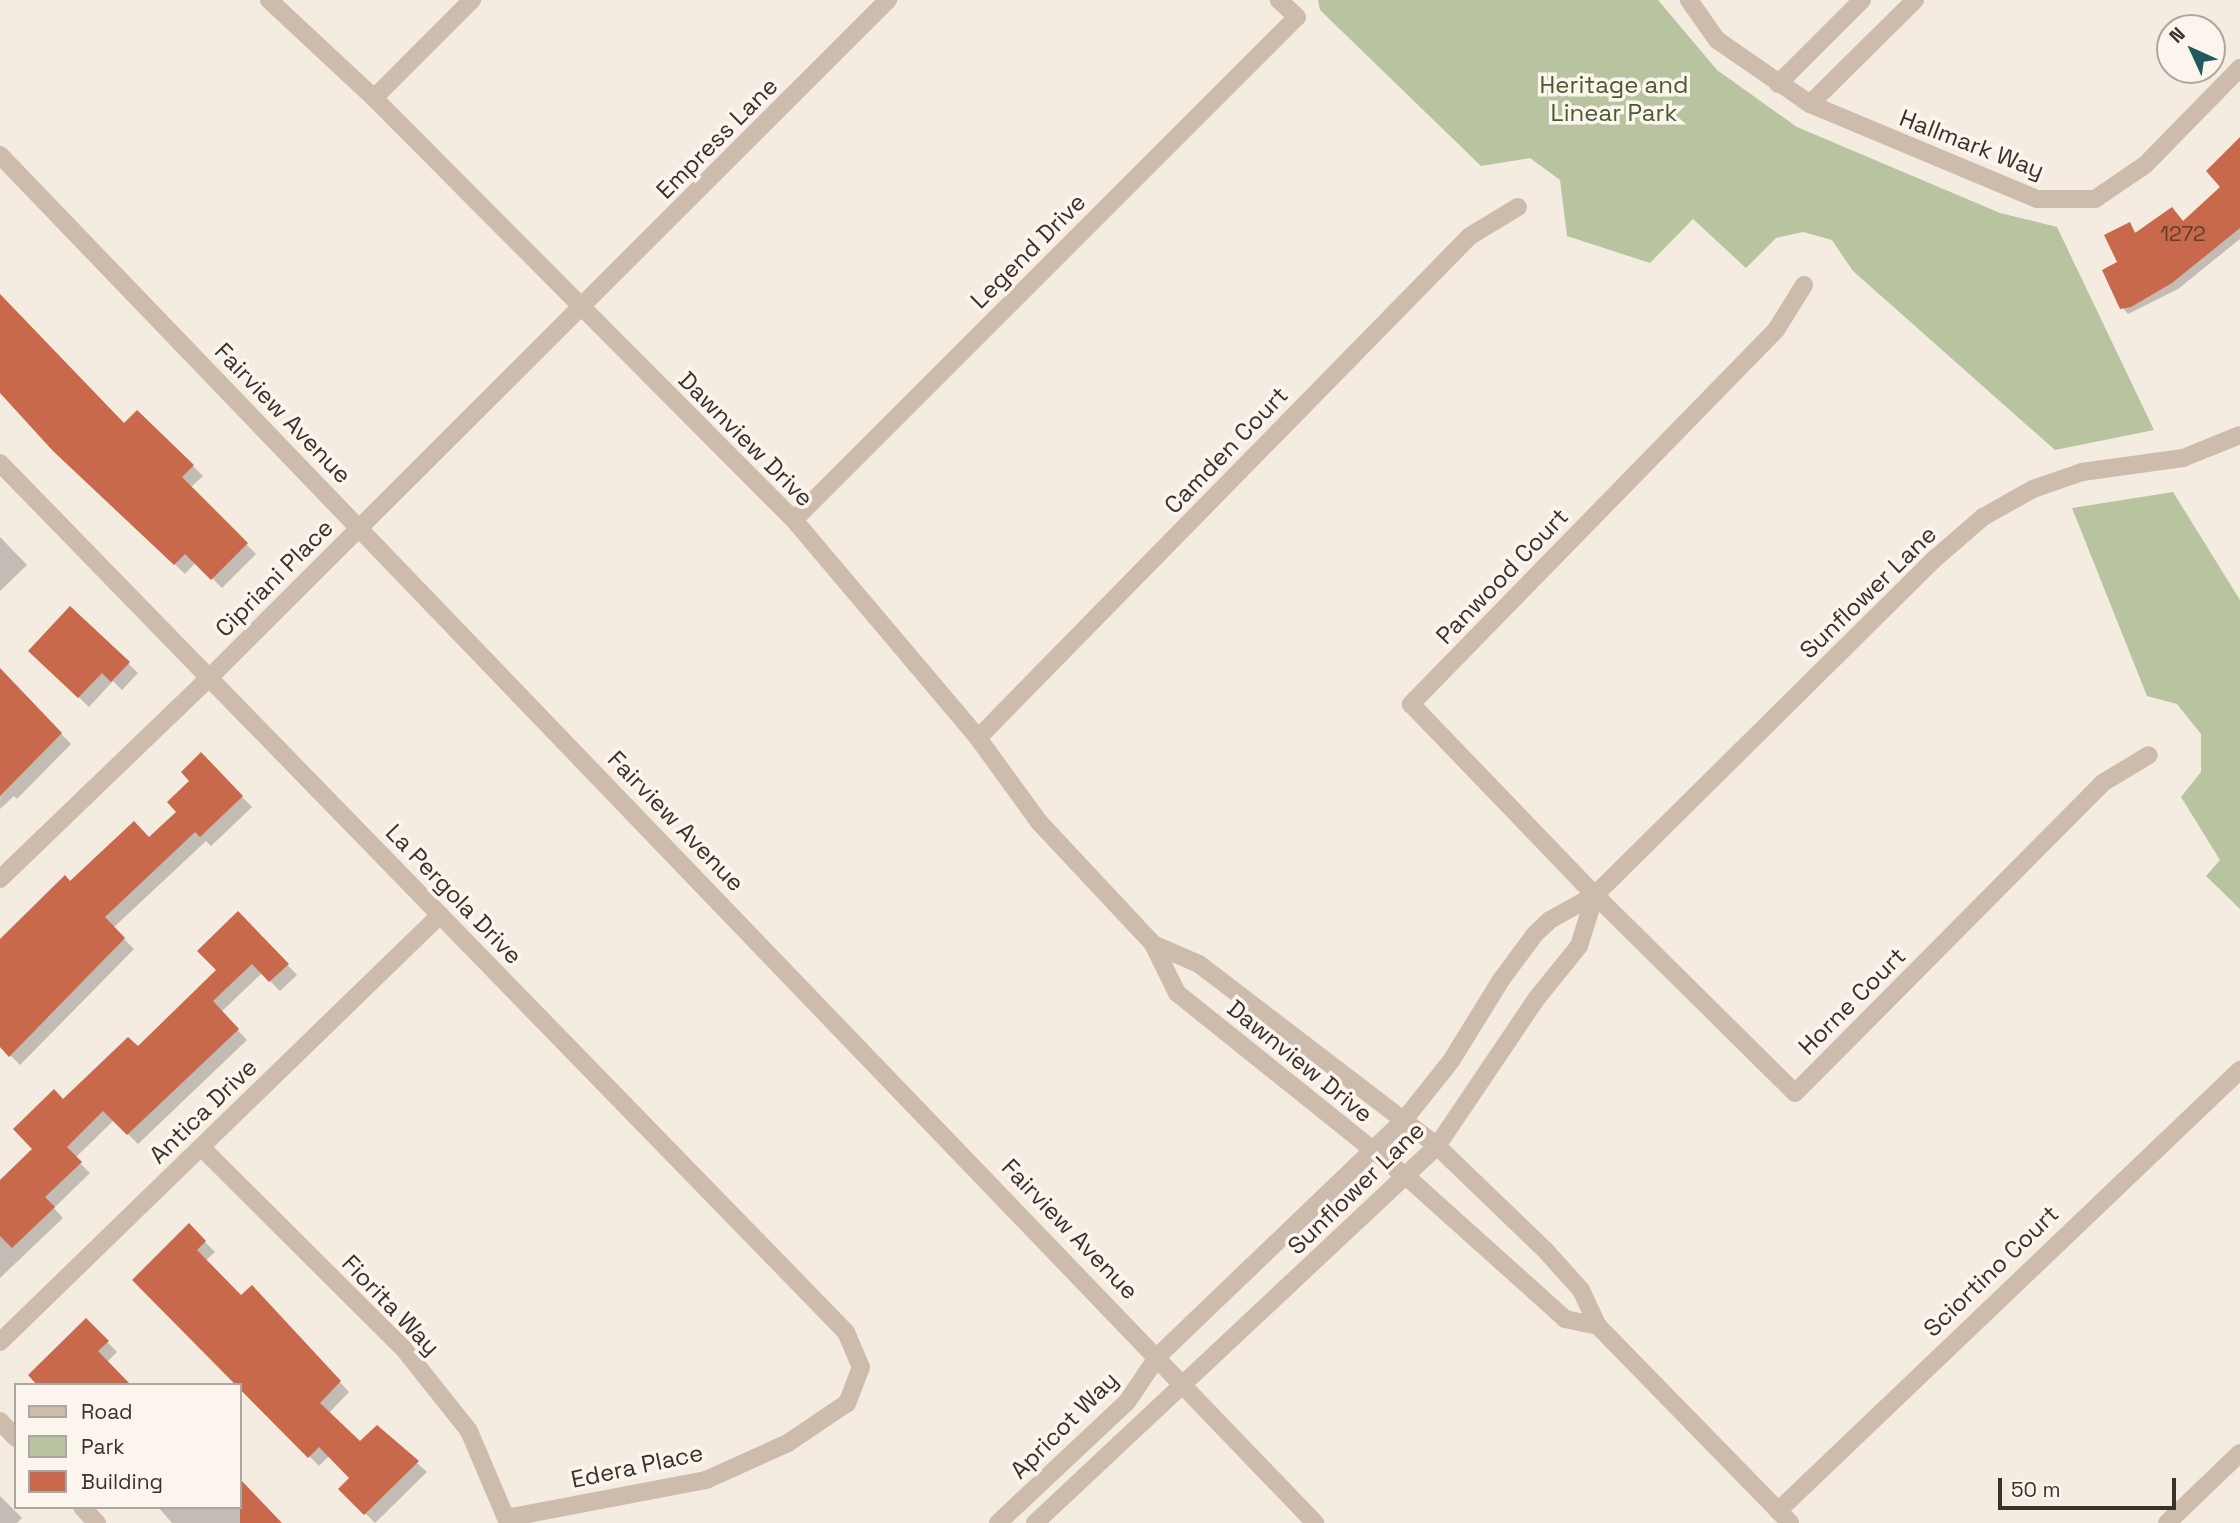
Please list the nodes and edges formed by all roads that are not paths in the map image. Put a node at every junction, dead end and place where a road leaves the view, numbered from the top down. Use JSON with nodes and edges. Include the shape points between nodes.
{"nodes":[{"id":1,"x":269,"y":0,"type":"edge"},
{"id":2,"x":472,"y":0,"type":"edge"},
{"id":3,"x":888,"y":0,"type":"edge"},
{"id":4,"x":1279,"y":0,"type":"edge"},
{"id":5,"x":1689,"y":0,"type":"edge"},
{"id":6,"x":1862,"y":0,"type":"edge"},
{"id":7,"x":1915,"y":0,"type":"edge"},
{"id":8,"x":2240,"y":68,"type":"edge"},
{"id":9,"x":1778,"y":83,"type":"junction"},
{"id":10,"x":374,"y":98,"type":"junction"},
{"id":11,"x":1810,"y":104,"type":"junction"},
{"id":12,"x":0,"y":155,"type":"edge"},
{"id":13,"x":1518,"y":207,"type":"dead end"},
{"id":14,"x":1804,"y":285,"type":"dead end"},
{"id":15,"x":580,"y":310,"type":"junction"},
{"id":16,"x":2240,"y":435,"type":"edge"},
{"id":17,"x":0,"y":463,"type":"edge"},
{"id":18,"x":794,"y":520,"type":"junction"},
{"id":19,"x":359,"y":528,"type":"junction"},
{"id":20,"x":209,"y":678,"type":"junction"},
{"id":21,"x":978,"y":738,"type":"junction"},
{"id":22,"x":2150,"y":755,"type":"dead end"},
{"id":23,"x":0,"y":879,"type":"edge"},
{"id":24,"x":1595,"y":895,"type":"junction"},
{"id":25,"x":440,"y":915,"type":"junction"},
{"id":26,"x":1153,"y":944,"type":"junction"},
{"id":27,"x":2240,"y":1070,"type":"edge"},
{"id":28,"x":1404,"y":1120,"type":"junction"},
{"id":29,"x":1437,"y":1146,"type":"junction"},
{"id":30,"x":201,"y":1147,"type":"junction"},
{"id":31,"x":1373,"y":1152,"type":"junction"},
{"id":32,"x":1407,"y":1177,"type":"junction"},
{"id":33,"x":1598,"y":1326,"type":"junction"},
{"id":34,"x":0,"y":1342,"type":"edge"},
{"id":35,"x":1158,"y":1356,"type":"junction"},
{"id":36,"x":861,"y":1367,"type":"joint"},
{"id":37,"x":1184,"y":1383,"type":"junction"},
{"id":38,"x":0,"y":1421,"type":"edge"},
{"id":39,"x":14,"y":1436,"type":"edge"},
{"id":40,"x":2240,"y":1453,"type":"edge"},
{"id":41,"x":84,"y":1509,"type":"edge"},
{"id":42,"x":1784,"y":1517,"type":"edge"},
{"id":43,"x":508,"y":1520,"type":"edge"},
{"id":44,"x":97,"y":1523,"type":"edge"},
{"id":45,"x":998,"y":1523,"type":"edge"},
{"id":46,"x":1035,"y":1523,"type":"edge"},
{"id":47,"x":1315,"y":1523,"type":"edge"},
{"id":48,"x":2167,"y":1523,"type":"edge"}],
"edges":[{"from":1,"to":10,"type":"street","name":"Dawnview Drive"},
{"from":2,"to":10,"type":"street"},
{"from":3,"to":15,"type":"street","name":"Empress Lane"},
{"from":4,"to":18,"type":"street","name":"Legend Drive","via":[[1297,17]]},
{"from":5,"to":9,"type":"street","name":"Hallmark Way","via":[[1717,40]]},
{"from":6,"to":9,"type":"street"},
{"from":7,"to":11,"type":"street"},
{"from":8,"to":11,"type":"street","name":"Hallmark Way","via":[[2145,165],[2095,200],[2037,199]]},
{"from":9,"to":11,"type":"street","name":"Hallmark Way"},
{"from":10,"to":15,"type":"street","name":"Dawnview Drive"},
{"from":12,"to":19,"type":"street","name":"Fairview Avenue"},
{"from":13,"to":21,"type":"street","name":"Camden Court","via":[[1470,236]]},
{"from":14,"to":24,"type":"street","name":"Panwood Court","via":[[1776,330],[1411,704]]},
{"from":15,"to":18,"type":"street","name":"Dawnview Drive"},
{"from":15,"to":19,"type":"street","name":"Cipriani Place"},
{"from":16,"to":24,"type":"street","name":"Sunflower Lane","via":[[2183,458],[2082,472],[2033,489],[1983,517]]},
{"from":17,"to":20,"type":"street","name":"La Pergola Drive"},
{"from":18,"to":21,"type":"street","name":"Dawnview Drive"},
{"from":19,"to":20,"type":"street","name":"Cipriani Place"},
{"from":19,"to":35,"type":"street","name":"Fairview Avenue"},
{"from":20,"to":23,"type":"street","name":"Cipriani Place"},
{"from":20,"to":25,"type":"street","name":"La Pergola Drive"},
{"from":21,"to":26,"type":"street","name":"Dawnview Drive","via":[[1039,822]]},
{"from":22,"to":24,"type":"street","name":"Horne Court","via":[[2104,782],[1795,1093]]},
{"from":24,"to":28,"type":"street","name":"Sunflower Lane","via":[[1550,919],[1535,934],[1501,979],[1451,1062]]},
{"from":24,"to":29,"type":"street","name":"Sunflower Lane","via":[[1579,946],[1537,998]]},
{"from":25,"to":30,"type":"street","name":"Antica Drive"},
{"from":25,"to":36,"type":"street","name":"La Pergola Drive","via":[[846,1332]]},
{"from":26,"to":28,"type":"street","name":"Dawnview Drive","via":[[1199,964]]},
{"from":26,"to":31,"type":"street","name":"Dawnview Drive","via":[[1177,993]]},
{"from":27,"to":42,"type":"street","name":"Sciortino Court","via":[[2225,1079]]},
{"from":28,"to":29,"type":"street","name":"Dawnview Drive"},
{"from":28,"to":31,"type":"street","name":"Sunflower Lane"},
{"from":29,"to":32,"type":"street","name":"Sunflower Lane"},
{"from":29,"to":33,"type":"street","name":"Dawnview Drive","via":[[1572,1281]]},
{"from":30,"to":34,"type":"street","name":"Antica Drive"},
{"from":30,"to":43,"type":"street","name":"Fiorita Way","via":[[411,1359],[469,1430]]},
{"from":31,"to":32,"type":"street","name":"Dawnview Drive"},
{"from":31,"to":35,"type":"street","name":"Sunflower Lane"},
{"from":32,"to":33,"type":"street","name":"Dawnview Drive","via":[[1565,1319]]},
{"from":32,"to":37,"type":"street","name":"Sunflower Lane"},
{"from":33,"to":42,"type":"street","name":"Dawnview Drive"},
{"from":35,"to":37,"type":"street","name":"Fairview Avenue"},
{"from":35,"to":45,"type":"street","name":"Apricot Way","via":[[1127,1402]]},
{"from":36,"to":43,"type":"street","name":"Edera Place","via":[[847,1403],[788,1443],[706,1480]]},
{"from":37,"to":46,"type":"street","name":"Apricot Way"},
{"from":37,"to":47,"type":"street","name":"Fairview Avenue"},
{"from":38,"to":39,"type":"street"},
{"from":40,"to":48,"type":"street"},
{"from":41,"to":44,"type":"street"}]}
